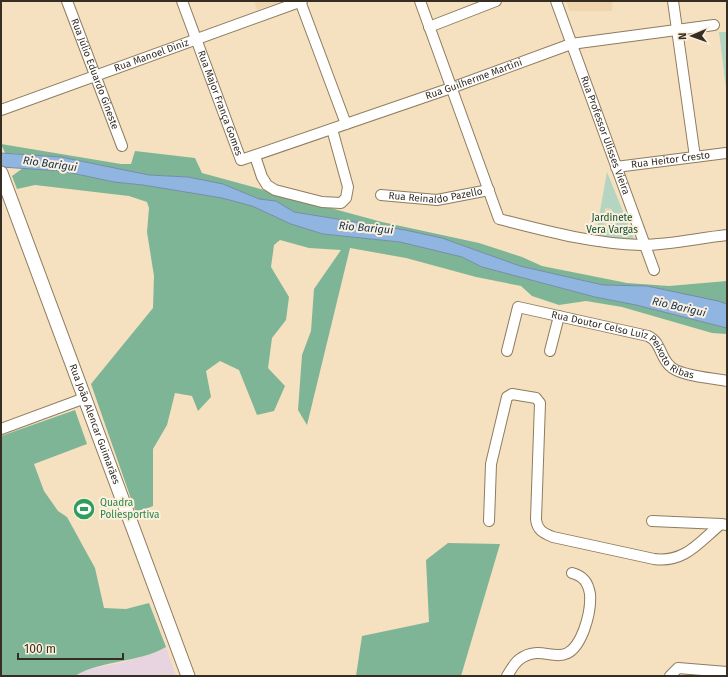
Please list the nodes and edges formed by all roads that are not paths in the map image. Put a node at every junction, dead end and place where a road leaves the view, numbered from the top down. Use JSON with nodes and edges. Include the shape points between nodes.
{"nodes":[{"id":1,"x":67,"y":1,"type":"edge"},
{"id":2,"x":182,"y":1,"type":"edge"},
{"id":3,"x":301,"y":1,"type":"edge"},
{"id":4,"x":420,"y":1,"type":"edge"},
{"id":5,"x":496,"y":1,"type":"edge"},
{"id":6,"x":556,"y":1,"type":"edge"},
{"id":7,"x":673,"y":1,"type":"edge"},
{"id":8,"x":714,"y":25,"type":"dead end"},
{"id":9,"x":429,"y":27,"type":"junction"},
{"id":10,"x":677,"y":30,"type":"junction"},
{"id":11,"x":195,"y":38,"type":"junction"},
{"id":12,"x":571,"y":44,"type":"junction"},
{"id":13,"x":94,"y":76,"type":"junction"},
{"id":14,"x":451,"y":88,"type":"junction"},
{"id":15,"x":1,"y":110,"type":"edge"},
{"id":16,"x":346,"y":124,"type":"junction"},
{"id":17,"x":332,"y":129,"type":"junction"},
{"id":18,"x":122,"y":146,"type":"dead end"},
{"id":19,"x":726,"y":153,"type":"dead end"},
{"id":20,"x":255,"y":156,"type":"junction"},
{"id":21,"x":695,"y":157,"type":"junction"},
{"id":22,"x":241,"y":160,"type":"joint"},
{"id":23,"x":616,"y":167,"type":"junction"},
{"id":24,"x":2,"y":177,"type":"edge"},
{"id":25,"x":489,"y":190,"type":"junction"},
{"id":26,"x":381,"y":195,"type":"dead end"},
{"id":27,"x":727,"y":235,"type":"edge"},
{"id":28,"x":644,"y":245,"type":"junction"},
{"id":29,"x":654,"y":270,"type":"dead end"},
{"id":30,"x":559,"y":316,"type":"junction"},
{"id":31,"x":507,"y":351,"type":"dead end"},
{"id":32,"x":550,"y":351,"type":"dead end"},
{"id":33,"x":727,"y":381,"type":"edge"},
{"id":34,"x":85,"y":398,"type":"junction"},
{"id":35,"x":1,"y":429,"type":"edge"},
{"id":36,"x":489,"y":521,"type":"dead end"},
{"id":37,"x":652,"y":521,"type":"dead end"},
{"id":38,"x":724,"y":524,"type":"edge"},
{"id":39,"x":572,"y":573,"type":"dead end"},
{"id":40,"x":727,"y":672,"type":"edge"},
{"id":41,"x":188,"y":676,"type":"edge"},
{"id":42,"x":507,"y":676,"type":"edge"},
{"id":43,"x":670,"y":676,"type":"edge"}],
"edges":[{"from":1,"to":13,"type":"street","name":"Rua Júlio Eduardo Gineste"},
{"from":2,"to":11,"type":"street","name":"Rua Major França Gomes"},
{"from":3,"to":11,"type":"street","name":"Rua Manoel Diniz"},
{"from":3,"to":16,"type":"street"},
{"from":4,"to":9,"type":"street","name":"Rua Reinaldo Pazello"},
{"from":5,"to":9,"type":"street"},
{"from":6,"to":12,"type":"street","name":"Rua Professor Ulisses Vieira"},
{"from":7,"to":10,"type":"street"},
{"from":8,"to":10,"type":"street","name":"Rua Guilherme Martini"},
{"from":9,"to":14,"type":"street","name":"Rua Reinaldo Pazello"},
{"from":10,"to":12,"type":"street","name":"Rua Guilherme Martini"},
{"from":10,"to":21,"type":"street"},
{"from":11,"to":13,"type":"street","name":"Rua Manoel Diniz"},
{"from":11,"to":22,"type":"street","name":"Rua Major França Gomes"},
{"from":12,"to":14,"type":"street","name":"Rua Guilherme Martini"},
{"from":12,"to":23,"type":"street","name":"Rua Professor Ulisses Vieira"},
{"from":13,"to":15,"type":"street","name":"Rua Manoel Diniz"},
{"from":13,"to":18,"type":"street","name":"Rua Júlio Eduardo Gineste"},
{"from":14,"to":16,"type":"street","name":"Rua Guilherme Martini"},
{"from":14,"to":25,"type":"street","name":"Rua Reinaldo Pazello"},
{"from":16,"to":17,"type":"street","name":"Rua Guilherme Martini"},
{"from":17,"to":20,"type":"street","name":"Rua Guilherme Martini"},
{"from":17,"to":20,"type":"street","via":[[348,187],[346,198],[341,203],[322,202],[275,190],[267,185],[262,177]]},
{"from":19,"to":21,"type":"street","name":"Rua Heitor Cresto"},
{"from":20,"to":22,"type":"street","name":"Rua Guilherme Martini"},
{"from":21,"to":23,"type":"street","name":"Rua Heitor Cresto"},
{"from":23,"to":28,"type":"street","name":"Rua Professor Ulisses Vieira"},
{"from":24,"to":34,"type":"main road","name":"Rua João Alencar Guimarães"},
{"from":25,"to":26,"type":"street","name":"Rua Reinaldo Pazello","via":[[437,200]]},
{"from":25,"to":28,"type":"street","name":"Rua Reinaldo Pazello","via":[[499,219],[564,236]]},
{"from":27,"to":28,"type":"street"},
{"from":28,"to":29,"type":"street","name":"Rua Professor Ulisses Vieira"},
{"from":30,"to":31,"type":"street","name":"Rua Doutor Celso Luiz Peixoto Ribas","via":[[518,307]]},
{"from":30,"to":32,"type":"street"},
{"from":30,"to":33,"type":"street","name":"Rua Doutor Celso Luiz Peixoto Ribas","via":[[648,336],[656,341],[670,367],[686,373]]},
{"from":34,"to":35,"type":"street"},
{"from":34,"to":41,"type":"main road","name":"Rua João Alencar Guimarães"},
{"from":36,"to":38,"type":"street","via":[[491,464],[507,397],[512,394],[536,398],[540,403],[537,524],[542,532],[553,537],[616,551],[632,551],[644,557],[669,560],[682,556]]},
{"from":37,"to":38,"type":"street"},
{"from":39,"to":42,"type":"street","via":[[582,576],[586,582],[590,602],[578,646],[565,656],[525,656],[516,662]]},
{"from":40,"to":43,"type":"street","via":[[678,668]]}]}
